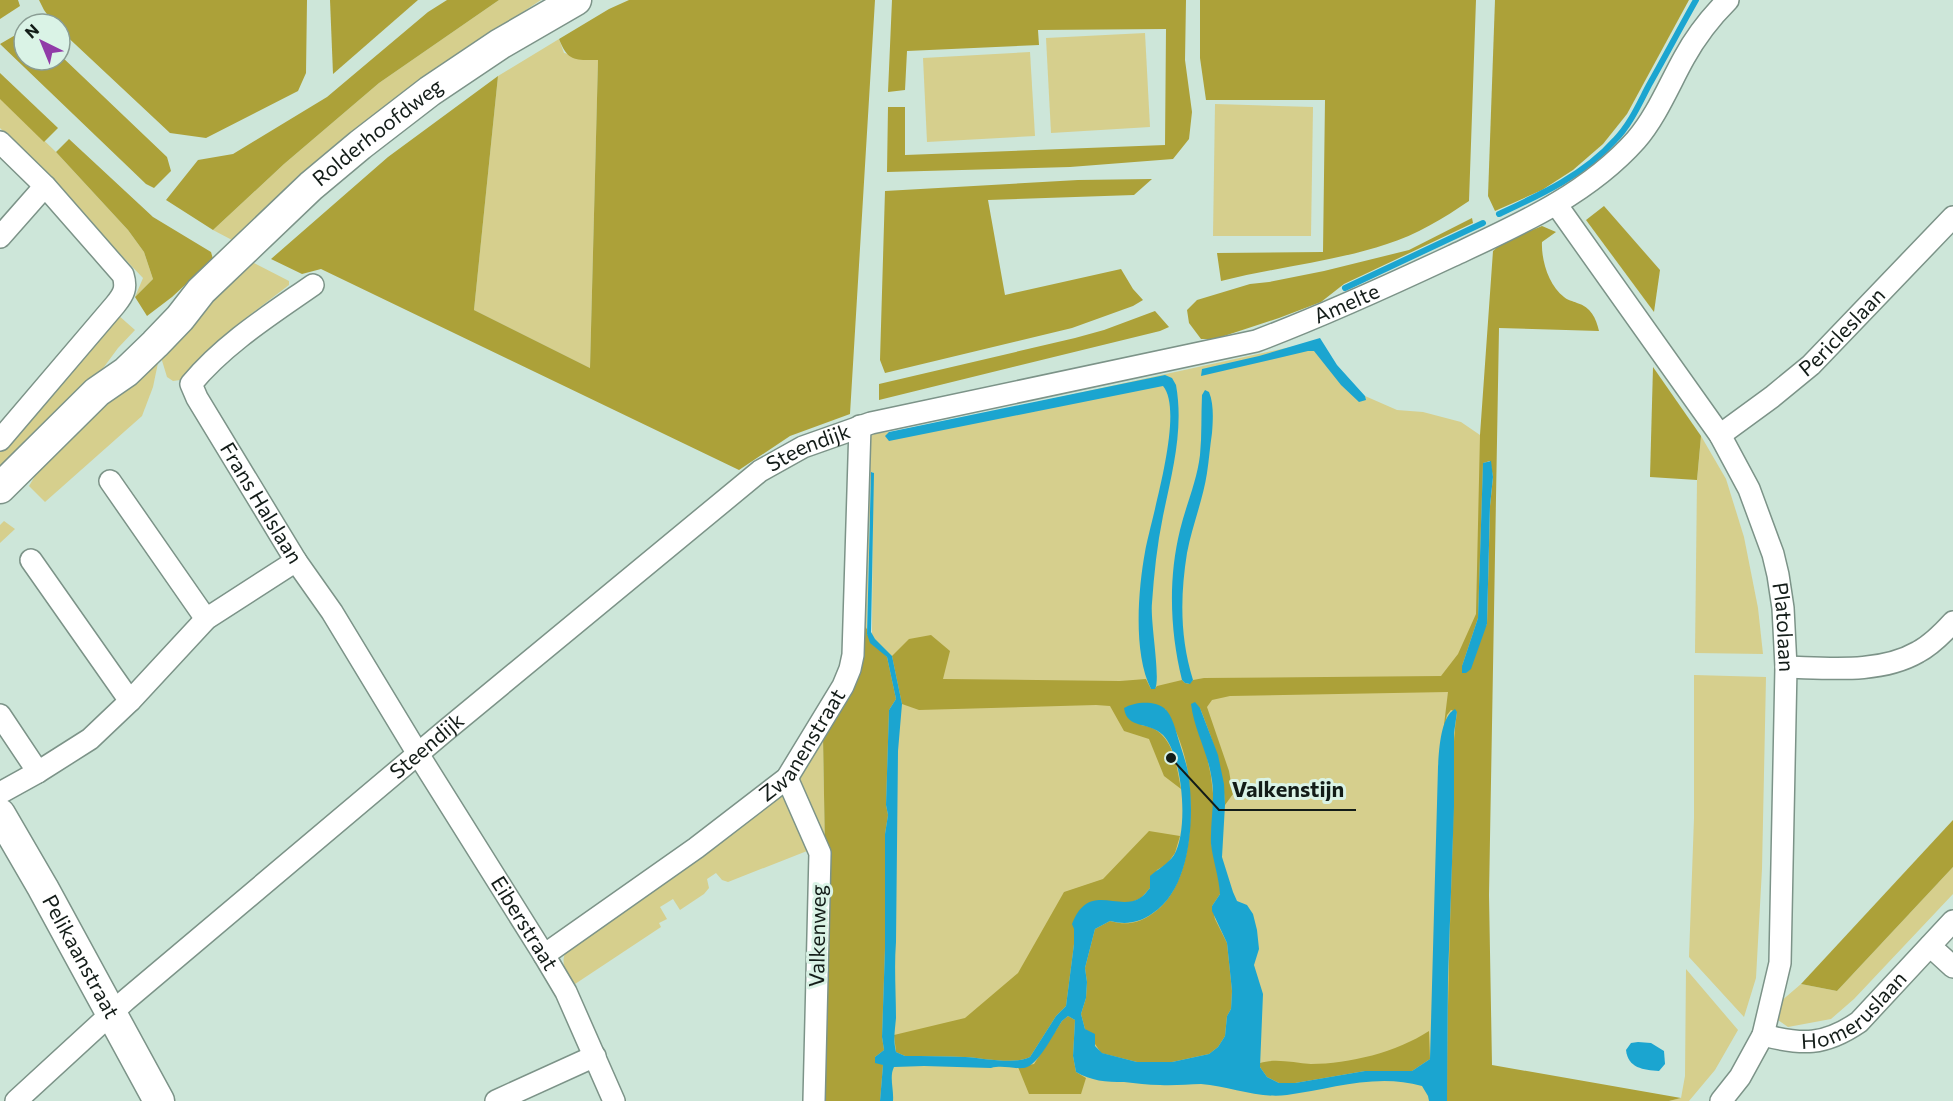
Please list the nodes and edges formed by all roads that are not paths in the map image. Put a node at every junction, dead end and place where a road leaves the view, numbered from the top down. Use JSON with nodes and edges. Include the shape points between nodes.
{"nodes":[{"id":1,"x":576,"y":0,"type":"edge"},
{"id":2,"x":1728,"y":0,"type":"edge"},
{"id":3,"x":0,"y":142,"type":"edge"},
{"id":4,"x":45,"y":186,"type":"junction"},
{"id":5,"x":1556,"y":204,"type":"junction"},
{"id":6,"x":1953,"y":217,"type":"edge"},
{"id":7,"x":0,"y":237,"type":"edge"},
{"id":8,"x":313,"y":285,"type":"dead end"},
{"id":9,"x":860,"y":426,"type":"junction"},
{"id":10,"x":1720,"y":435,"type":"junction"},
{"id":11,"x":0,"y":440,"type":"edge"},
{"id":12,"x":110,"y":481,"type":"dead end"},
{"id":13,"x":3,"y":483,"type":"edge"},
{"id":14,"x":31,"y":560,"type":"dead end"},
{"id":15,"x":296,"y":561,"type":"junction"},
{"id":16,"x":206,"y":619,"type":"junction"},
{"id":17,"x":1953,"y":622,"type":"edge"},
{"id":18,"x":1786,"y":667,"type":"junction"},
{"id":19,"x":130,"y":701,"type":"junction"},
{"id":20,"x":0,"y":715,"type":"edge"},
{"id":21,"x":418,"y":754,"type":"junction"},
{"id":22,"x":38,"y":772,"type":"junction"},
{"id":23,"x":787,"y":778,"type":"junction"},
{"id":24,"x":0,"y":793,"type":"edge"},
{"id":25,"x":0,"y":814,"type":"edge"},
{"id":26,"x":1953,"y":921,"type":"edge"},
{"id":27,"x":1930,"y":946,"type":"junction"},
{"id":28,"x":544,"y":955,"type":"junction"},
{"id":29,"x":1953,"y":967,"type":"edge"},
{"id":30,"x":112,"y":1012,"type":"junction"},
{"id":31,"x":1763,"y":1035,"type":"junction"},
{"id":32,"x":595,"y":1056,"type":"junction"},
{"id":33,"x":16,"y":1101,"type":"edge"},
{"id":34,"x":159,"y":1101,"type":"edge"},
{"id":35,"x":495,"y":1101,"type":"edge"},
{"id":36,"x":614,"y":1101,"type":"edge"},
{"id":37,"x":814,"y":1101,"type":"edge"},
{"id":38,"x":1721,"y":1101,"type":"edge"}],
"edges":[{"from":1,"to":13,"type":"main road","name":"Rolderhoofdweg","via":[[430,91],[311,186],[201,291],[148,351],[98,392]]},
{"from":2,"to":5,"type":"street","name":"Amelte","via":[[1685,55],[1638,138],[1612,165]]},
{"from":3,"to":4,"type":"street"},
{"from":4,"to":7,"type":"street"},
{"from":4,"to":11,"type":"street","via":[[123,275],[126,284],[115,305]]},
{"from":5,"to":9,"type":"street","name":"Amelte","via":[[1393,284],[1256,341]]},
{"from":5,"to":10,"type":"street","name":"Platolaan"},
{"from":6,"to":10,"type":"street","name":"Pericleslaan","via":[[1811,364]]},
{"from":8,"to":15,"type":"street","name":"Frans Halslaan","via":[[232,344],[191,384]]},
{"from":9,"to":21,"type":"street","name":"Steendijk","via":[[802,447],[760,471]]},
{"from":9,"to":23,"type":"street","name":"Zwanenstraat","via":[[852,662],[843,686]]},
{"from":10,"to":18,"type":"street","name":"Platolaan","via":[[1749,489],[1773,554],[1783,608]]},
{"from":12,"to":16,"type":"street"},
{"from":14,"to":19,"type":"street"},
{"from":15,"to":16,"type":"street"},
{"from":15,"to":21,"type":"street","name":"Frans Halslaan","via":[[332,612]]},
{"from":16,"to":19,"type":"street"},
{"from":17,"to":18,"type":"street","via":[[1918,652],[1895,662],[1861,667]]},
{"from":18,"to":31,"type":"street","name":"Platolaan","via":[[1780,963]]},
{"from":19,"to":22,"type":"street","via":[[90,739]]},
{"from":20,"to":22,"type":"street"},
{"from":21,"to":28,"type":"street","name":"Eiberstraat"},
{"from":21,"to":30,"type":"street","name":"Steendijk"},
{"from":22,"to":24,"type":"street"},
{"from":23,"to":28,"type":"street","name":"Zwanenstraat","via":[[696,848]]},
{"from":23,"to":37,"type":"street","name":"Valkenweg","via":[[820,854]]},
{"from":25,"to":30,"type":"main road","name":"Pelikaanstraat"},
{"from":26,"to":27,"type":"street","name":"Homeruslaan"},
{"from":27,"to":29,"type":"street"},
{"from":27,"to":31,"type":"street","name":"Homeruslaan","via":[[1859,1022],[1842,1034],[1809,1043]]},
{"from":28,"to":32,"type":"street","name":"Eiberstraat"},
{"from":30,"to":33,"type":"street","name":"Steendijk"},
{"from":30,"to":34,"type":"main road","name":"Pelikaanstraat"},
{"from":31,"to":38,"type":"street","name":"Platolaan","via":[[1740,1077]]},
{"from":32,"to":35,"type":"street"},
{"from":32,"to":36,"type":"street","name":"Eiberstraat"}]}
